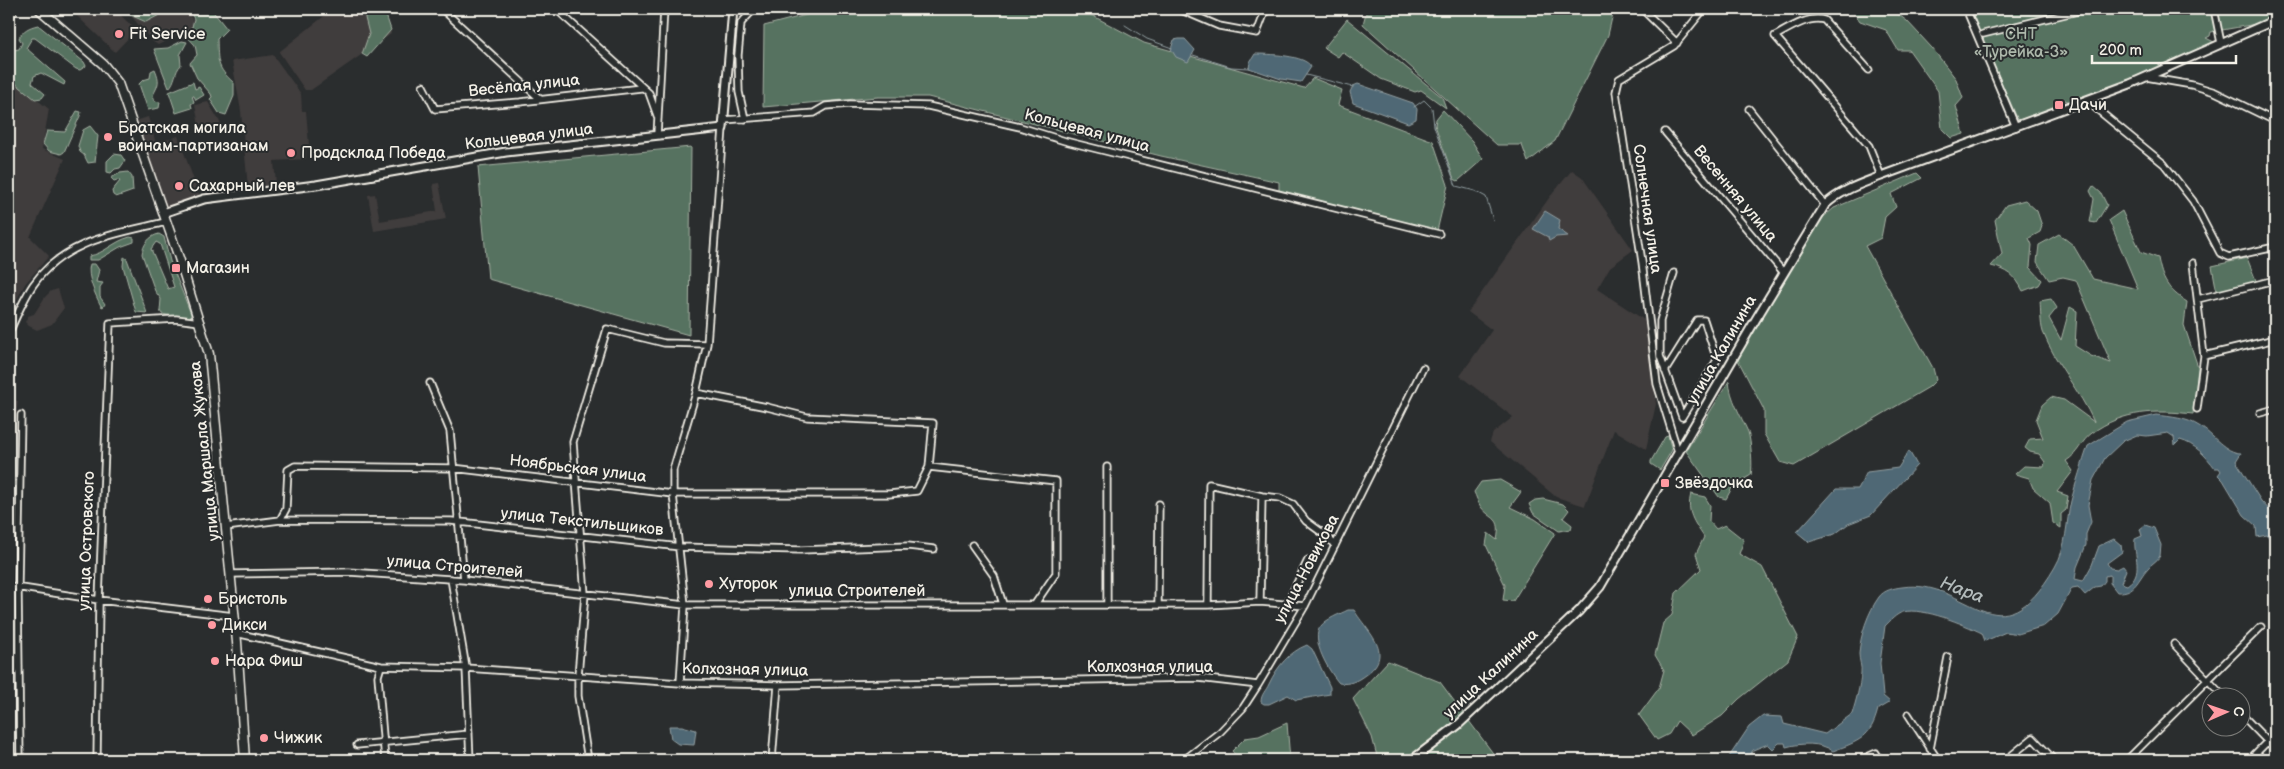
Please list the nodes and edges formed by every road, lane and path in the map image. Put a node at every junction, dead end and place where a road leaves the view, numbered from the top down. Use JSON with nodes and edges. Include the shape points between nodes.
{"nodes":[{"id":1,"x":14,"y":9,"type":"edge"},
{"id":2,"x":39,"y":9,"type":"edge"},
{"id":3,"x":442,"y":9,"type":"edge"},
{"id":4,"x":556,"y":9,"type":"edge"},
{"id":5,"x":664,"y":9,"type":"edge"},
{"id":6,"x":733,"y":9,"type":"edge"},
{"id":7,"x":754,"y":9,"type":"edge"},
{"id":8,"x":1179,"y":9,"type":"edge"},
{"id":9,"x":1266,"y":9,"type":"edge"},
{"id":10,"x":1642,"y":9,"type":"edge"},
{"id":11,"x":1704,"y":9,"type":"edge"},
{"id":12,"x":1966,"y":9,"type":"edge"},
{"id":13,"x":2086,"y":9,"type":"edge"},
{"id":14,"x":2214,"y":9,"type":"edge"},
{"id":15,"x":9,"y":15,"type":"edge"},
{"id":16,"x":2275,"y":20,"type":"edge"},
{"id":17,"x":1983,"y":34,"type":"dead end"},
{"id":18,"x":1676,"y":43,"type":"junction"},
{"id":19,"x":2220,"y":43,"type":"junction"},
{"id":20,"x":1869,"y":70,"type":"dead end"},
{"id":21,"x":2144,"y":77,"type":"junction"},
{"id":22,"x":423,"y":86,"type":"dead end"},
{"id":23,"x":641,"y":88,"type":"junction"},
{"id":24,"x":540,"y":99,"type":"junction"},
{"id":25,"x":2087,"y":101,"type":"junction"},
{"id":26,"x":1749,"y":109,"type":"dead end"},
{"id":27,"x":658,"y":118,"type":"junction"},
{"id":28,"x":745,"y":118,"type":"junction"},
{"id":29,"x":724,"y":120,"type":"junction"},
{"id":30,"x":2275,"y":121,"type":"edge"},
{"id":31,"x":2016,"y":127,"type":"junction"},
{"id":32,"x":723,"y":128,"type":"junction"},
{"id":33,"x":1665,"y":132,"type":"dead end"},
{"id":34,"x":657,"y":136,"type":"junction"},
{"id":35,"x":1881,"y":176,"type":"junction"},
{"id":36,"x":1826,"y":205,"type":"junction"},
{"id":37,"x":163,"y":213,"type":"junction"},
{"id":38,"x":166,"y":222,"type":"junction"},
{"id":39,"x":1439,"y":234,"type":"dead end"},
{"id":40,"x":2275,"y":248,"type":"edge"},
{"id":41,"x":2194,"y":263,"type":"dead end"},
{"id":42,"x":1674,"y":273,"type":"dead end"},
{"id":43,"x":1784,"y":273,"type":"junction"},
{"id":44,"x":2275,"y":280,"type":"edge"},
{"id":45,"x":2198,"y":299,"type":"junction"},
{"id":46,"x":200,"y":322,"type":"junction"},
{"id":47,"x":9,"y":333,"type":"edge"},
{"id":48,"x":2275,"y":339,"type":"edge"},
{"id":49,"x":706,"y":344,"type":"junction"},
{"id":50,"x":2204,"y":356,"type":"junction"},
{"id":51,"x":1423,"y":368,"type":"dead end"},
{"id":52,"x":1666,"y":373,"type":"junction"},
{"id":53,"x":430,"y":383,"type":"dead end"},
{"id":54,"x":1656,"y":384,"type":"junction"},
{"id":55,"x":696,"y":393,"type":"junction"},
{"id":56,"x":2197,"y":409,"type":"dead end"},
{"id":57,"x":2275,"y":409,"type":"edge"},
{"id":58,"x":2260,"y":413,"type":"dead end"},
{"id":59,"x":21,"y":415,"type":"dead end"},
{"id":60,"x":1678,"y":452,"type":"junction"},
{"id":61,"x":930,"y":467,"type":"junction"},
{"id":62,"x":1107,"y":467,"type":"dead end"},
{"id":63,"x":453,"y":468,"type":"junction"},
{"id":64,"x":577,"y":482,"type":"junction"},
{"id":65,"x":673,"y":494,"type":"junction"},
{"id":66,"x":1262,"y":496,"type":"junction"},
{"id":67,"x":1159,"y":504,"type":"dead end"},
{"id":68,"x":280,"y":520,"type":"junction"},
{"id":69,"x":458,"y":522,"type":"junction"},
{"id":70,"x":226,"y":526,"type":"junction"},
{"id":71,"x":581,"y":537,"type":"junction"},
{"id":72,"x":972,"y":545,"type":"dead end"},
{"id":73,"x":1335,"y":546,"type":"junction"},
{"id":74,"x":680,"y":547,"type":"junction"},
{"id":75,"x":934,"y":549,"type":"dead end"},
{"id":76,"x":1308,"y":560,"type":"dead end"},
{"id":77,"x":231,"y":574,"type":"junction"},
{"id":78,"x":451,"y":579,"type":"junction"},
{"id":79,"x":464,"y":580,"type":"junction"},
{"id":80,"x":9,"y":586,"type":"edge"},
{"id":81,"x":18,"y":587,"type":"junction"},
{"id":82,"x":585,"y":594,"type":"junction"},
{"id":83,"x":98,"y":600,"type":"junction"},
{"id":84,"x":1260,"y":602,"type":"junction"},
{"id":85,"x":1003,"y":604,"type":"junction"},
{"id":86,"x":1035,"y":604,"type":"junction"},
{"id":87,"x":1107,"y":604,"type":"junction"},
{"id":88,"x":1158,"y":604,"type":"junction"},
{"id":89,"x":1287,"y":604,"type":"junction"},
{"id":90,"x":686,"y":605,"type":"junction"},
{"id":91,"x":1208,"y":605,"type":"junction"},
{"id":92,"x":1305,"y":606,"type":"junction"},
{"id":93,"x":234,"y":616,"type":"junction"},
{"id":94,"x":2261,"y":627,"type":"dead end"},
{"id":95,"x":236,"y":633,"type":"junction"},
{"id":96,"x":2174,"y":644,"type":"dead end"},
{"id":97,"x":1948,"y":657,"type":"dead end"},
{"id":98,"x":19,"y":666,"type":"junction"},
{"id":99,"x":381,"y":666,"type":"junction"},
{"id":100,"x":9,"y":667,"type":"edge"},
{"id":101,"x":466,"y":668,"type":"junction"},
{"id":102,"x":578,"y":675,"type":"junction"},
{"id":103,"x":2206,"y":680,"type":"junction"},
{"id":104,"x":680,"y":683,"type":"junction"},
{"id":105,"x":778,"y":685,"type":"junction"},
{"id":106,"x":1258,"y":685,"type":"junction"},
{"id":107,"x":2212,"y":686,"type":"edge"},
{"id":108,"x":1908,"y":714,"type":"dead end"},
{"id":109,"x":2252,"y":725,"type":"edge"},
{"id":110,"x":469,"y":734,"type":"junction"},
{"id":111,"x":2275,"y":734,"type":"edge"},
{"id":112,"x":2268,"y":742,"type":"junction"},
{"id":113,"x":383,"y":743,"type":"junction"},
{"id":114,"x":357,"y":745,"type":"dead end"},
{"id":115,"x":1930,"y":749,"type":"junction"},
{"id":116,"x":2275,"y":749,"type":"edge"},
{"id":117,"x":2008,"y":759,"type":"edge"},
{"id":118,"x":20,"y":760,"type":"edge"},
{"id":119,"x":97,"y":760,"type":"edge"},
{"id":120,"x":245,"y":760,"type":"edge"},
{"id":121,"x":385,"y":760,"type":"edge"},
{"id":122,"x":470,"y":760,"type":"edge"},
{"id":123,"x":588,"y":760,"type":"edge"},
{"id":124,"x":772,"y":760,"type":"edge"},
{"id":125,"x":1184,"y":760,"type":"edge"},
{"id":126,"x":1412,"y":760,"type":"edge"},
{"id":127,"x":1860,"y":760,"type":"edge"},
{"id":128,"x":1880,"y":760,"type":"edge"},
{"id":129,"x":1938,"y":760,"type":"edge"},
{"id":130,"x":2054,"y":760,"type":"edge"},
{"id":131,"x":2127,"y":760,"type":"edge"},
{"id":132,"x":2248,"y":760,"type":"edge"}],
"edges":[{"from":1,"to":15,"type":"street"},
{"from":2,"to":37,"type":"main road","name":"улица Маршала Жукова","via":[[99,60],[116,79]]},
{"from":3,"to":24,"type":"street"},
{"from":4,"to":23,"type":"street"},
{"from":5,"to":27,"type":"street"},
{"from":6,"to":29,"type":"street"},
{"from":7,"to":28,"type":"street","via":[[741,23],[738,56],[739,92]]},
{"from":8,"to":9,"type":"street","via":[[1218,26],[1257,33]]},
{"from":10,"to":18,"type":"street"},
{"from":11,"to":18,"type":"street","name":"Солнечная улица"},
{"from":12,"to":31,"type":"street"},
{"from":13,"to":17,"type":"street"},
{"from":14,"to":19,"type":"street"},
{"from":16,"to":19,"type":"street","name":"улица Калинина"},
{"from":18,"to":54,"type":"street","name":"Солнечная улица","via":[[1619,79],[1616,92],[1642,262]]},
{"from":19,"to":21,"type":"street","name":"улица Калинина"},
{"from":20,"to":35,"type":"street","via":[[1824,20],[1817,18],[1775,36],[1869,146]]},
{"from":21,"to":25,"type":"street","name":"улица Калинина"},
{"from":21,"to":30,"type":"street","via":[[2207,90]]},
{"from":22,"to":24,"type":"street","name":"Весёлая улица","via":[[434,110]]},
{"from":23,"to":24,"type":"street","name":"Весёлая улица"},
{"from":23,"to":27,"type":"street","via":[[649,93]]},
{"from":25,"to":31,"type":"street","name":"улица Калинина"},
{"from":25,"to":40,"type":"street","via":[[2164,164],[2193,201],[2220,253],[2229,257]]},
{"from":26,"to":36,"type":"street"},
{"from":27,"to":34,"type":"street"},
{"from":28,"to":29,"type":"street","name":"Кольцевая улица"},
{"from":28,"to":39,"type":"street","name":"Кольцевая улица","via":[[814,113],[826,106],[850,104],[928,106]]},
{"from":29,"to":32,"type":"street"},
{"from":31,"to":35,"type":"street","name":"улица Калинина"},
{"from":32,"to":34,"type":"street","name":"Кольцевая улица"},
{"from":32,"to":49,"type":"street"},
{"from":33,"to":43,"type":"street","name":"Весенняя улица"},
{"from":34,"to":37,"type":"street","name":"Кольцевая улица","via":[[506,152],[316,185],[204,199]]},
{"from":35,"to":36,"type":"street","name":"улица Калинина","via":[[1842,192]]},
{"from":36,"to":43,"type":"street","name":"улица Калинина"},
{"from":37,"to":38,"type":"main road","name":"улица Маршала Жукова"},
{"from":38,"to":46,"type":"main road","name":"улица Маршала Жукова"},
{"from":38,"to":47,"type":"street","via":[[95,239],[62,255],[32,287]]},
{"from":41,"to":45,"type":"street"},
{"from":42,"to":52,"type":"street","via":[[1660,321],[1660,356]]},
{"from":43,"to":60,"type":"street","name":"улица Калинина"},
{"from":44,"to":45,"type":"street"},
{"from":45,"to":50,"type":"street"},
{"from":46,"to":70,"type":"main road","name":"улица Маршала Жукова","via":[[214,382]]},
{"from":46,"to":83,"type":"street","name":"улица Островского","via":[[176,319],[110,323]]},
{"from":48,"to":50,"type":"street"},
{"from":49,"to":55,"type":"street"},
{"from":49,"to":64,"type":"street","via":[[664,343],[607,329],[573,442]]},
{"from":50,"to":56,"type":"street"},
{"from":51,"to":73,"type":"street","name":"улица Новикова"},
{"from":52,"to":52,"type":"street","via":[[1697,320],[1704,320],[1717,360],[1682,417]]},
{"from":52,"to":54,"type":"street"},
{"from":53,"to":63,"type":"street","via":[[450,431]]},
{"from":54,"to":60,"type":"street","name":"Солнечная улица"},
{"from":55,"to":61,"type":"street","via":[[807,417],[933,423]]},
{"from":55,"to":65,"type":"street","via":[[673,470]]},
{"from":57,"to":58,"type":"street"},
{"from":59,"to":81,"type":"street"},
{"from":60,"to":126,"type":"street","name":"улица Калинина","via":[[1606,578],[1590,598],[1458,726]]},
{"from":61,"to":65,"type":"street","name":"Ноябрьская улица","via":[[917,491],[889,494]]},
{"from":61,"to":86,"type":"street","via":[[1056,481],[1056,573]]},
{"from":62,"to":87,"type":"street"},
{"from":63,"to":64,"type":"street","name":"Ноябрьская улица"},
{"from":63,"to":68,"type":"street","name":"Ноябрьская улица","via":[[295,466],[288,470],[286,509]]},
{"from":63,"to":69,"type":"street"},
{"from":64,"to":65,"type":"street","name":"Ноябрьская улица"},
{"from":64,"to":71,"type":"street"},
{"from":65,"to":74,"type":"street"},
{"from":66,"to":73,"type":"street","via":[[1280,498],[1292,504]]},
{"from":66,"to":84,"type":"street"},
{"from":66,"to":91,"type":"street","via":[[1209,484]]},
{"from":67,"to":88,"type":"street"},
{"from":68,"to":69,"type":"street","name":"улица Текстильщиков"},
{"from":68,"to":70,"type":"street","name":"улица Текстильщиков"},
{"from":69,"to":71,"type":"street","name":"улица Текстильщиков"},
{"from":69,"to":79,"type":"street"},
{"from":70,"to":77,"type":"main road","name":"улица Маршала Жукова"},
{"from":71,"to":74,"type":"street","name":"улица Текстильщиков"},
{"from":71,"to":82,"type":"street"},
{"from":72,"to":85,"type":"street","via":[[994,576]]},
{"from":73,"to":92,"type":"street","name":"улица Новикова"},
{"from":74,"to":75,"type":"street","name":"улица Текстильщиков","via":[[802,550],[908,546]]},
{"from":74,"to":90,"type":"street"},
{"from":76,"to":89,"type":"street"},
{"from":77,"to":78,"type":"street","name":"улица Строителей","via":[[341,572]]},
{"from":77,"to":93,"type":"main road","name":"улица Маршала Жукова"},
{"from":78,"to":79,"type":"street","name":"улица Строителей"},
{"from":78,"to":101,"type":"street"},
{"from":79,"to":82,"type":"street","name":"улица Строителей"},
{"from":80,"to":81,"type":"street"},
{"from":81,"to":83,"type":"street"},
{"from":81,"to":98,"type":"street"},
{"from":82,"to":90,"type":"street","name":"улица Строителей"},
{"from":82,"to":102,"type":"street"},
{"from":83,"to":93,"type":"street"},
{"from":83,"to":119,"type":"street","name":"улица Островского"},
{"from":84,"to":89,"type":"street","name":"улица Строителей"},
{"from":84,"to":91,"type":"street","name":"улица Строителей"},
{"from":85,"to":86,"type":"street","name":"улица Строителей"},
{"from":85,"to":90,"type":"street","name":"улица Строителей"},
{"from":86,"to":87,"type":"street","name":"улица Строителей"},
{"from":87,"to":88,"type":"street","name":"улица Строителей"},
{"from":88,"to":91,"type":"street","name":"улица Строителей"},
{"from":89,"to":92,"type":"street","name":"улица Строителей"},
{"from":90,"to":104,"type":"street"},
{"from":92,"to":106,"type":"street","name":"улица Новикова"},
{"from":93,"to":95,"type":"main road","name":"улица Маршала Жукова"},
{"from":94,"to":103,"type":"street"},
{"from":95,"to":99,"type":"street","name":"Колхозная улица"},
{"from":95,"to":120,"type":"main road","name":"улица Маршала Жукова"},
{"from":96,"to":103,"type":"street"},
{"from":97,"to":115,"type":"street"},
{"from":98,"to":100,"type":"street"},
{"from":98,"to":118,"type":"street"},
{"from":99,"to":101,"type":"street","name":"Колхозная улица"},
{"from":99,"to":113,"type":"street","via":[[378,676]]},
{"from":101,"to":102,"type":"street","name":"Колхозная улица"},
{"from":101,"to":110,"type":"street"},
{"from":102,"to":104,"type":"street","name":"Колхозная улица"},
{"from":102,"to":123,"type":"street"},
{"from":103,"to":107,"type":"street"},
{"from":103,"to":131,"type":"street"},
{"from":104,"to":105,"type":"street","name":"Колхозная улица"},
{"from":105,"to":106,"type":"street","name":"Колхозная улица","via":[[1198,678]]},
{"from":105,"to":124,"type":"street"},
{"from":106,"to":125,"type":"street","name":"улица Новикова","via":[[1243,708],[1220,732]]},
{"from":108,"to":115,"type":"street"},
{"from":109,"to":112,"type":"street"},
{"from":110,"to":113,"type":"street"},
{"from":110,"to":122,"type":"street"},
{"from":111,"to":112,"type":"street"},
{"from":112,"to":116,"type":"street"},
{"from":112,"to":132,"type":"street"},
{"from":113,"to":114,"type":"street"},
{"from":113,"to":121,"type":"street"},
{"from":115,"to":129,"type":"street"},
{"from":117,"to":130,"type":"street","via":[[2033,738]]},
{"from":127,"to":128,"type":"street","via":[[1876,753]]}]}
